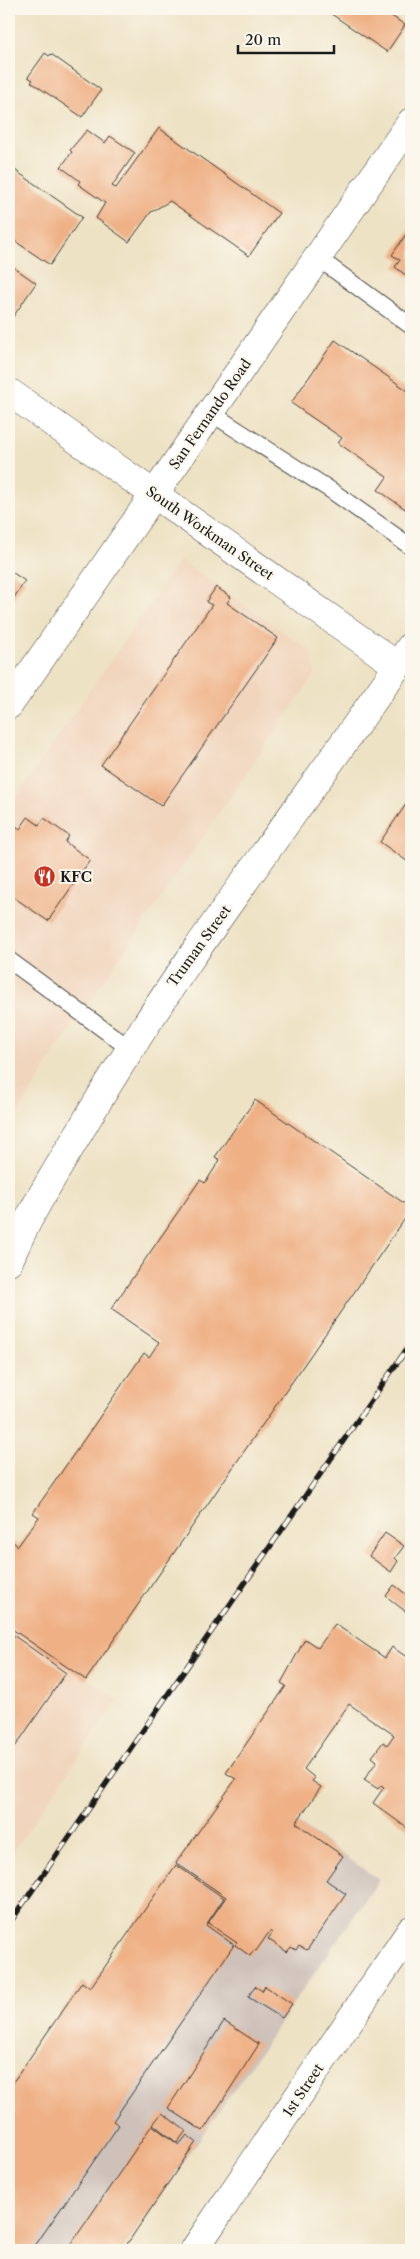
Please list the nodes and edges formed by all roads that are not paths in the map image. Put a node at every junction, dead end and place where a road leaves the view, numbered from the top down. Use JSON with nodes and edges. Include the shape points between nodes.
{"nodes":[{"id":1,"x":411,"y":122,"type":"edge"},
{"id":2,"x":318,"y":258,"type":"junction"},
{"id":3,"x":411,"y":326,"type":"edge"},
{"id":4,"x":9,"y":392,"type":"edge"},
{"id":5,"x":211,"y":413,"type":"junction"},
{"id":6,"x":154,"y":494,"type":"junction"},
{"id":7,"x":411,"y":547,"type":"edge"},
{"id":8,"x":407,"y":662,"type":"edge"},
{"id":9,"x":9,"y":705,"type":"edge"},
{"id":10,"x":9,"y":960,"type":"edge"},
{"id":11,"x":129,"y":1048,"type":"junction"},
{"id":12,"x":9,"y":1261,"type":"edge"},
{"id":13,"x":411,"y":1930,"type":"edge"},
{"id":14,"x":194,"y":2250,"type":"edge"}],
"edges":[{"from":1,"to":2,"type":"main road","name":"San Fernando Road"},
{"from":2,"to":3,"type":"lane"},
{"from":2,"to":5,"type":"main road","name":"San Fernando Road"},
{"from":4,"to":6,"type":"main road","name":"South Workman Street"},
{"from":5,"to":6,"type":"main road","name":"San Fernando Road"},
{"from":5,"to":7,"type":"lane","via":[[332,491]]},
{"from":6,"to":8,"type":"main road","name":"South Workman Street"},
{"from":6,"to":9,"type":"main road","name":"San Fernando Road"},
{"from":8,"to":11,"type":"main road","name":"Truman Street","via":[[172,982]]},
{"from":10,"to":11,"type":"lane"},
{"from":11,"to":12,"type":"main road","name":"Truman Street","via":[[47,1184]]},
{"from":13,"to":14,"type":"main road","name":"1st Street"}]}
